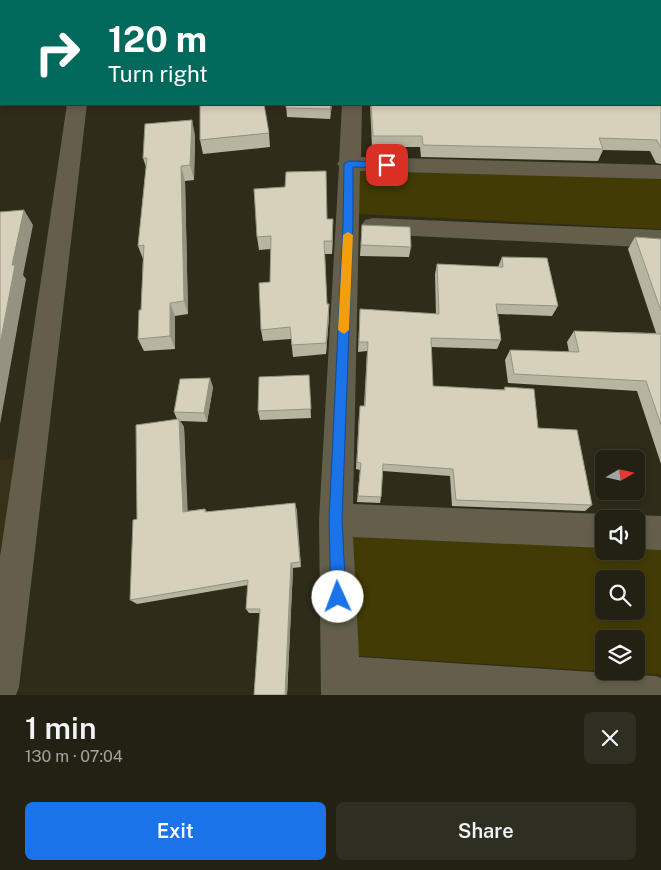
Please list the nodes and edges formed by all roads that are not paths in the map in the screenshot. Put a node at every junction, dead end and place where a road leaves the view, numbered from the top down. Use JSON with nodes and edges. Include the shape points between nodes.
{"nodes":[{"id":1,"x":77,"y":105,"type":"edge"},
{"id":2,"x":352,"y":105,"type":"edge"},
{"id":3,"x":348,"y":164,"type":"junction"},
{"id":4,"x":661,"y":172,"type":"edge"},
{"id":5,"x":348,"y":225,"type":"junction"},
{"id":6,"x":661,"y":239,"type":"edge"},
{"id":7,"x":336,"y":520,"type":"junction"},
{"id":8,"x":595,"y":531,"type":"edge"},
{"id":9,"x":645,"y":532,"type":"edge"},
{"id":10,"x":661,"y":533,"type":"edge"},
{"id":11,"x":340,"y":685,"type":"edge"},
{"id":12,"x":0,"y":687,"type":"edge"},
{"id":13,"x":656,"y":695,"type":"edge"}],
"edges":[{"from":1,"to":12,"type":"street"},
{"from":2,"to":3,"type":"street"},
{"from":3,"to":4,"type":"street"},
{"from":3,"to":5,"type":"street"},
{"from":5,"to":6,"type":"street"},
{"from":5,"to":7,"type":"street"},
{"from":7,"to":8,"type":"street"},
{"from":7,"to":11,"type":"street"},
{"from":9,"to":10,"type":"street"},
{"from":11,"to":13,"type":"street"}]}
